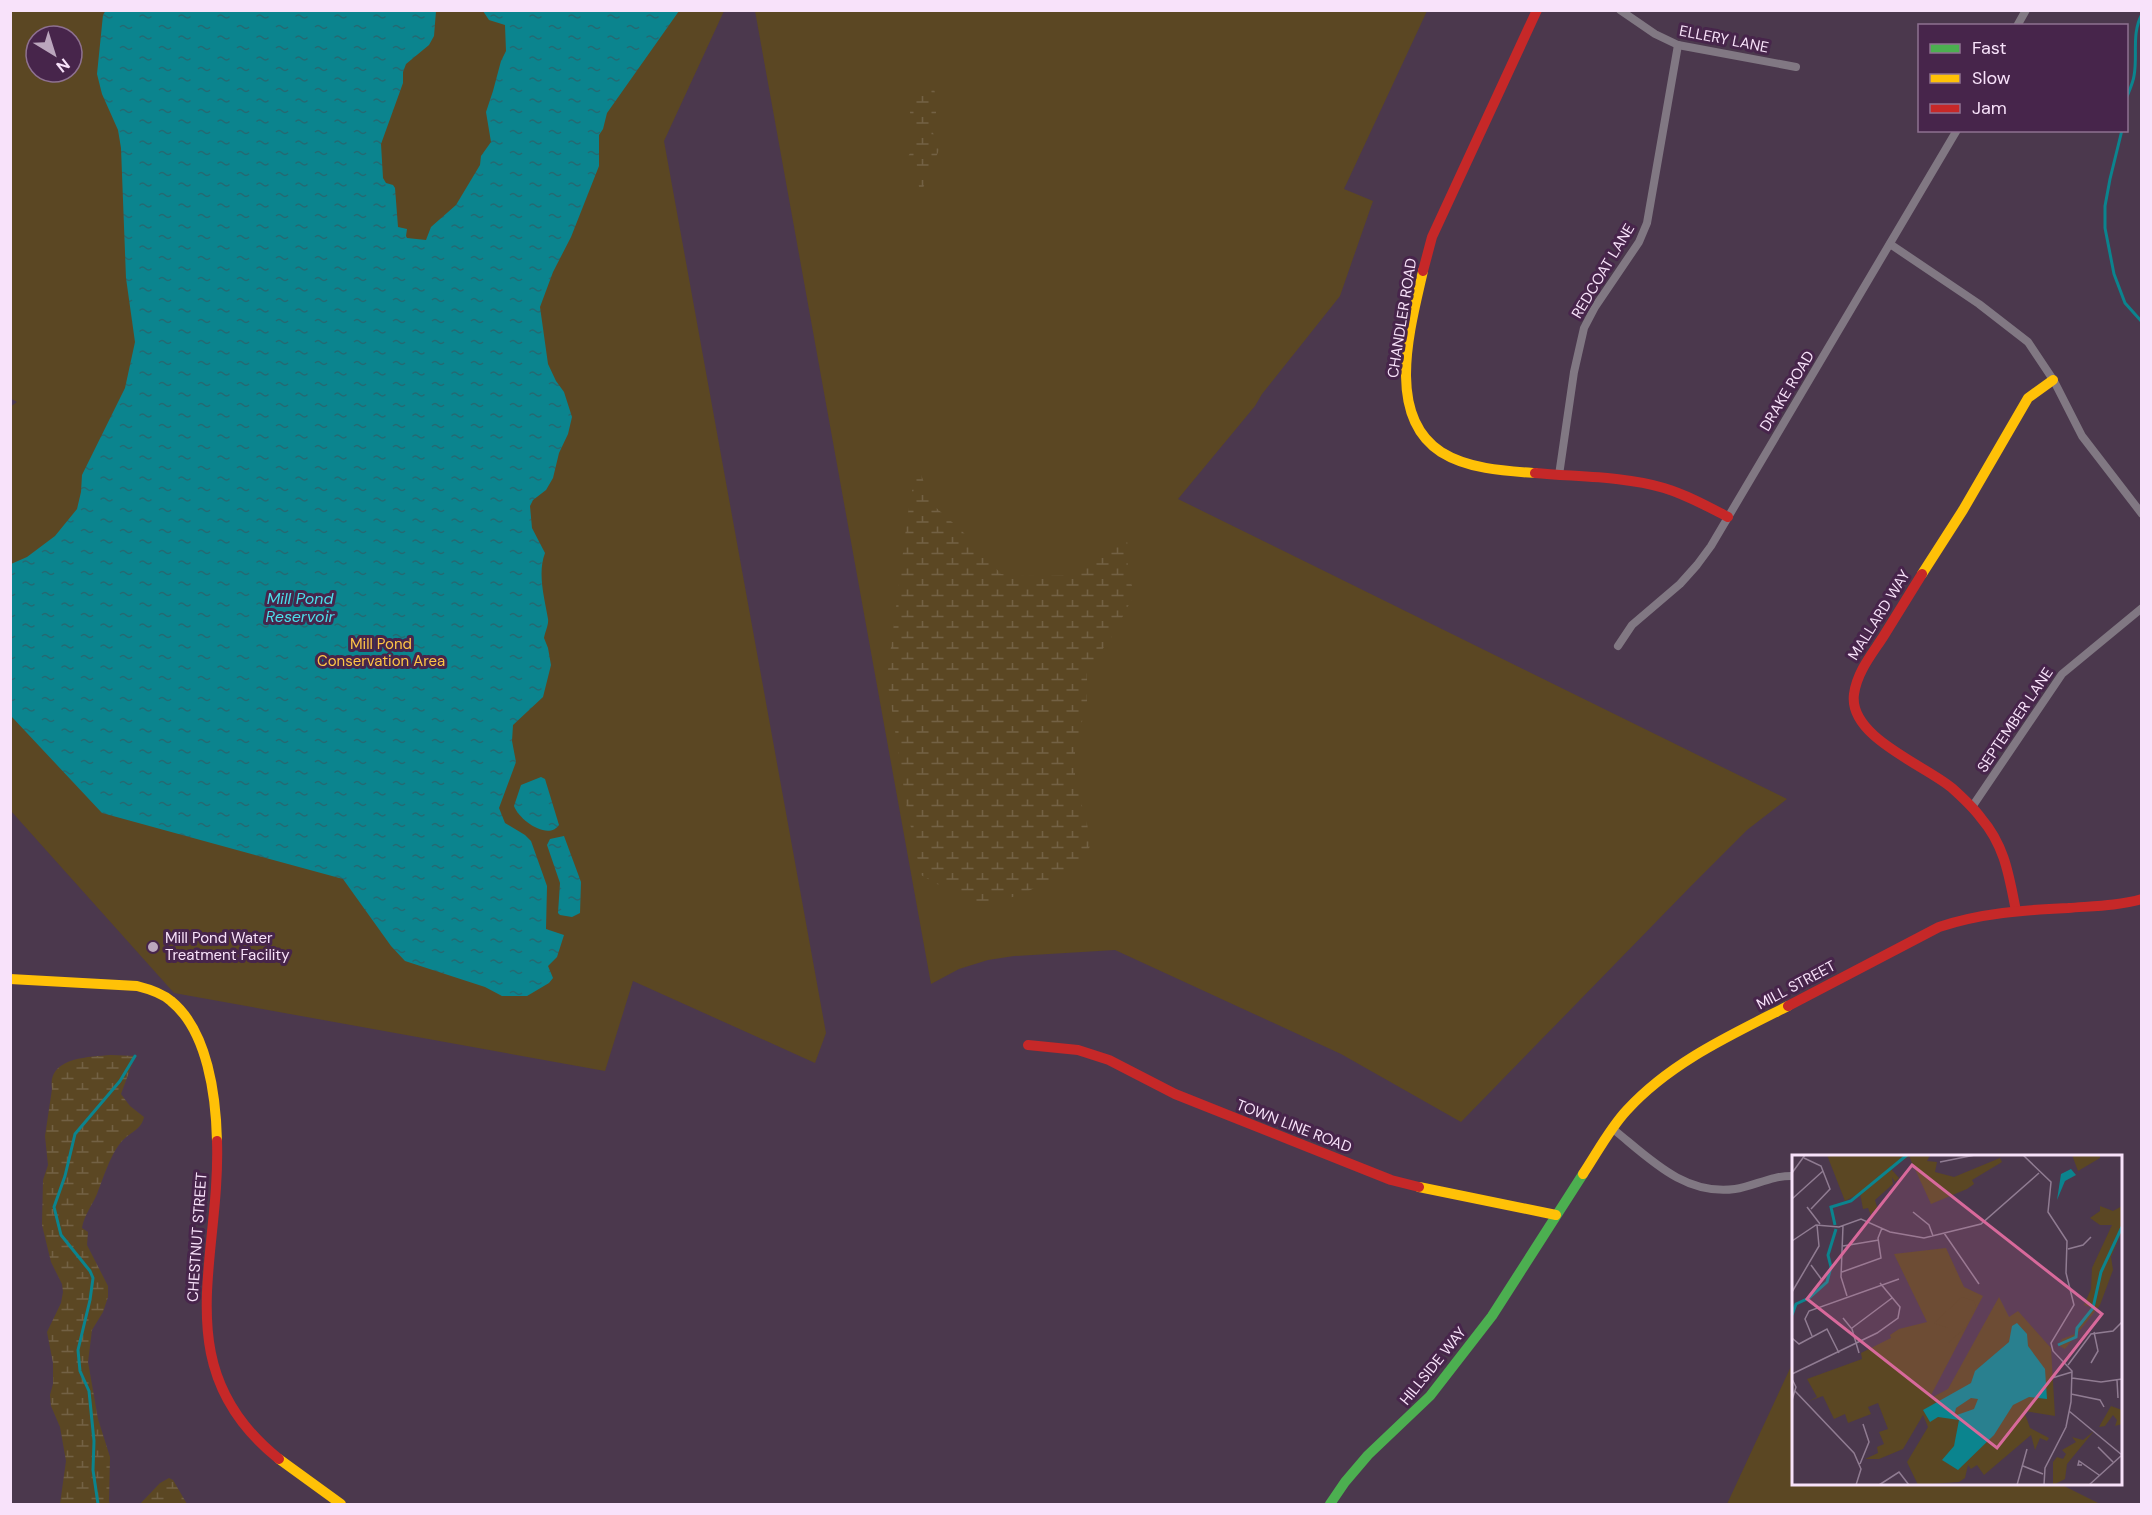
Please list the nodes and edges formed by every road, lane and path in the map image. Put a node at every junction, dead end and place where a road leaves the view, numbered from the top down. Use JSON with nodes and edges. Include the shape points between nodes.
{"nodes":[{"id":1,"x":1537,"y":10,"type":"edge"},
{"id":2,"x":1620,"y":10,"type":"edge"},
{"id":3,"x":2026,"y":10,"type":"edge"},
{"id":4,"x":2018,"y":24,"type":"edge"},
{"id":5,"x":1678,"y":45,"type":"junction"},
{"id":6,"x":1796,"y":67,"type":"dead end"},
{"id":7,"x":1956,"y":132,"type":"edge"},
{"id":8,"x":1890,"y":244,"type":"junction"},
{"id":9,"x":2054,"y":380,"type":"junction"},
{"id":10,"x":1559,"y":475,"type":"junction"},
{"id":11,"x":2142,"y":514,"type":"edge"},
{"id":12,"x":1728,"y":517,"type":"junction"},
{"id":13,"x":2142,"y":608,"type":"edge"},
{"id":14,"x":1618,"y":646,"type":"dead end"},
{"id":15,"x":1972,"y":807,"type":"junction"},
{"id":16,"x":2142,"y":899,"type":"edge"},
{"id":17,"x":2016,"y":911,"type":"junction"},
{"id":18,"x":10,"y":979,"type":"edge"},
{"id":19,"x":1028,"y":1045,"type":"dead end"},
{"id":20,"x":1613,"y":1129,"type":"junction"},
{"id":21,"x":1792,"y":1176,"type":"edge"},
{"id":22,"x":1556,"y":1215,"type":"junction"},
{"id":23,"x":1544,"y":1234,"type":"joint"},
{"id":24,"x":341,"y":1504,"type":"edge"},
{"id":25,"x":1330,"y":1504,"type":"edge"}],
"edges":[{"from":1,"to":10,"type":"street","name":"CHANDLER ROAD","via":[[1426,254],[1411,337],[1407,390],[1418,428],[1447,456],[1478,467]]},
{"from":2,"to":5,"type":"street","name":"ELLERY LANE"},
{"from":3,"to":4,"type":"street"},
{"from":5,"to":6,"type":"street","name":"ELLERY LANE"},
{"from":5,"to":10,"type":"street","name":"REDCOAT LANE","via":[[1647,223],[1584,328]]},
{"from":7,"to":8,"type":"street","name":"DRAKE ROAD"},
{"from":8,"to":9,"type":"street","via":[[2016,331],[2033,348]]},
{"from":8,"to":12,"type":"street","name":"DRAKE ROAD"},
{"from":9,"to":11,"type":"street","via":[[2082,436]]},
{"from":9,"to":15,"type":"street","name":"MALLARD WAY","via":[[2028,398],[1855,685],[1856,709],[1868,731],[1946,784]]},
{"from":10,"to":12,"type":"street","name":"CHANDLER ROAD","via":[[1646,484],[1688,497]]},
{"from":12,"to":14,"type":"street","name":"DRAKE ROAD","via":[[1689,574],[1632,625]]},
{"from":13,"to":15,"type":"street","name":"SEPTEMBER LANE","via":[[2062,674]]},
{"from":15,"to":17,"type":"street","name":"MALLARD WAY","via":[[1992,832],[2005,858]]},
{"from":16,"to":17,"type":"street","name":"MILL STREET","via":[[2112,905]]},
{"from":17,"to":20,"type":"street","name":"MILL STREET","via":[[1967,918],[1939,927],[1701,1051],[1644,1091]]},
{"from":18,"to":24,"type":"street","name":"CHESTNUT STREET","via":[[128,984],[150,989],[170,1000],[186,1017],[198,1039],[215,1115],[218,1165],[206,1299],[218,1380],[233,1411],[252,1436]]},
{"from":19,"to":22,"type":"street","name":"TOWN LINE ROAD","via":[[1078,1050],[1109,1060],[1175,1094],[1391,1180]]},
{"from":20,"to":21,"type":"street","via":[[1662,1169],[1694,1186],[1735,1189],[1774,1177]]},
{"from":20,"to":22,"type":"street","name":"MILL STREET"},
{"from":22,"to":23,"type":"street","name":"MILL STREET"},
{"from":23,"to":25,"type":"street","name":"HILLSIDE WAY","via":[[1492,1316],[1444,1378],[1416,1412],[1368,1455]]}]}
